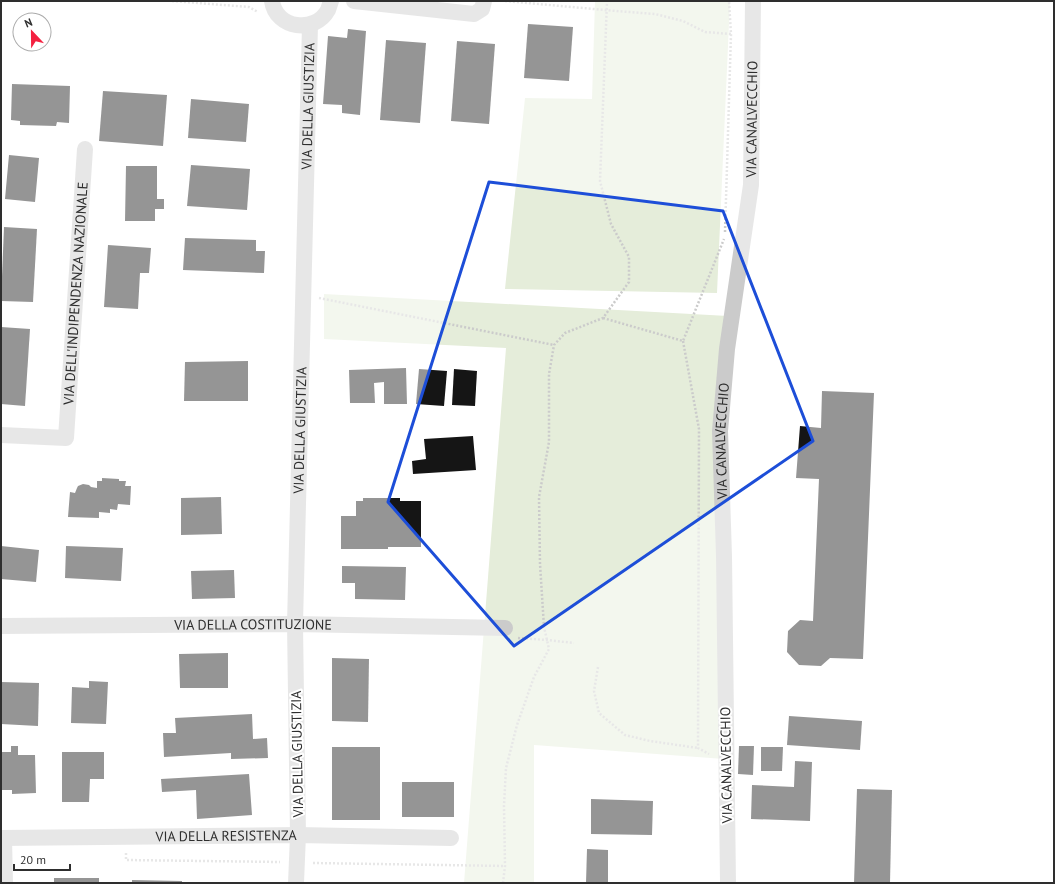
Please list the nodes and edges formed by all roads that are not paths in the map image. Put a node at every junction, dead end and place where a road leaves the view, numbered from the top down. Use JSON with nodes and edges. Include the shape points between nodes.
{"nodes":[{"id":1,"x":272,"y":1,"type":"edge"},
{"id":2,"x":331,"y":1,"type":"edge"},
{"id":3,"x":354,"y":1,"type":"edge"},
{"id":4,"x":484,"y":1,"type":"edge"},
{"id":5,"x":753,"y":1,"type":"edge"},
{"id":6,"x":310,"y":25,"type":"junction"},
{"id":7,"x":85,"y":149,"type":"dead end"},
{"id":8,"x":1,"y":435,"type":"edge"},
{"id":9,"x":295,"y":624,"type":"junction"},
{"id":10,"x":1,"y":626,"type":"edge"},
{"id":11,"x":505,"y":628,"type":"road end"},
{"id":12,"x":298,"y":835,"type":"junction"},
{"id":13,"x":2,"y":838,"type":"edge"},
{"id":14,"x":451,"y":838,"type":"dead end"},
{"id":15,"x":5,"y":883,"type":"edge"},
{"id":16,"x":296,"y":883,"type":"edge"},
{"id":17,"x":728,"y":883,"type":"edge"}],
"edges":[{"from":1,"to":6,"type":"street","name":"VIA DELLA GIUSTIZIA","via":[[278,15],[287,23],[298,26]]},
{"from":2,"to":6,"type":"street","name":"VIA DELLA GIUSTIZIA","via":[[328,10]]},
{"from":3,"to":4,"type":"street","via":[[474,14],[482,9]]},
{"from":5,"to":17,"type":"street","name":"VIA CANALVECCHIO","via":[[751,185],[727,349],[720,431]]},
{"from":6,"to":9,"type":"street","name":"VIA DELLA GIUSTIZIA"},
{"from":7,"to":8,"type":"street","name":"VIA DELL'INDIPENDENZA NAZIONALE","via":[[66,438]]},
{"from":9,"to":10,"type":"street","name":"VIA DELLA COSTITUZIONE"},
{"from":9,"to":11,"type":"street","name":"VIA DELLA COSTITUZIONE"},
{"from":9,"to":12,"type":"street","name":"VIA DELLA GIUSTIZIA"},
{"from":12,"to":13,"type":"street","name":"VIA DELLA RESISTENZA"},
{"from":12,"to":14,"type":"street","name":"VIA DELLA RESISTENZA"},
{"from":12,"to":16,"type":"street","name":"VIA DELLA GIUSTIZIA"},
{"from":13,"to":15,"type":"street"}]}
